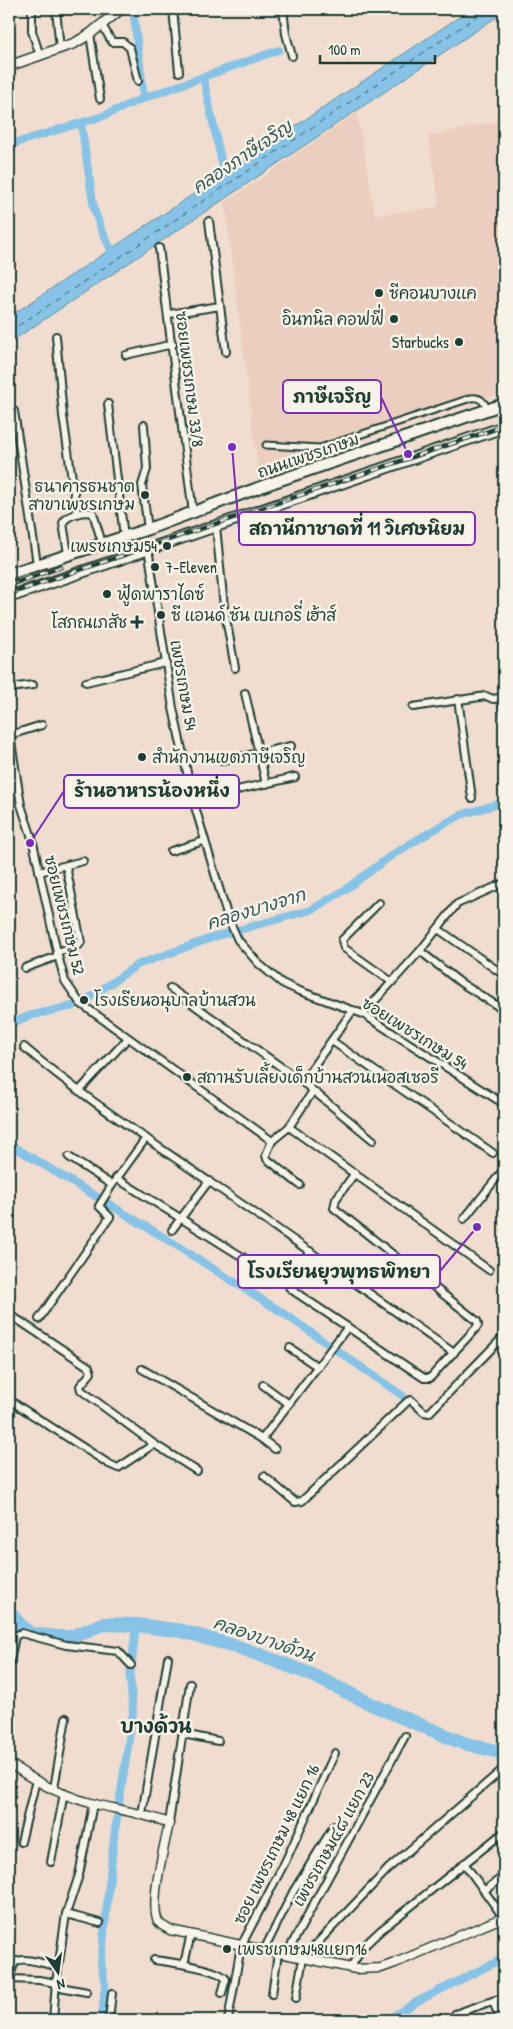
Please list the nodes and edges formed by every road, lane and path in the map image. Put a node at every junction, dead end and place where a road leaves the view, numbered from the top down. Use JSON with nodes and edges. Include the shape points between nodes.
{"nodes":[{"id":1,"x":32,"y":9,"type":"edge"},
{"id":2,"x":56,"y":9,"type":"edge"},
{"id":3,"x":121,"y":9,"type":"edge"},
{"id":4,"x":173,"y":9,"type":"edge"},
{"id":5,"x":283,"y":9,"type":"edge"},
{"id":6,"x":102,"y":25,"type":"junction"},
{"id":7,"x":90,"y":34,"type":"junction"},
{"id":8,"x":60,"y":49,"type":"junction"},
{"id":9,"x":40,"y":56,"type":"junction"},
{"id":10,"x":292,"y":56,"type":"dead end"},
{"id":11,"x":9,"y":66,"type":"edge"},
{"id":12,"x":179,"y":72,"type":"dead end"},
{"id":13,"x":138,"y":81,"type":"dead end"},
{"id":14,"x":100,"y":99,"type":"dead end"},
{"id":15,"x":208,"y":221,"type":"dead end"},
{"id":16,"x":159,"y":248,"type":"dead end"},
{"id":17,"x":220,"y":306,"type":"junction"},
{"id":18,"x":168,"y":314,"type":"junction"},
{"id":19,"x":56,"y":336,"type":"dead end"},
{"id":20,"x":173,"y":344,"type":"junction"},
{"id":21,"x":226,"y":352,"type":"dead end"},
{"id":22,"x":126,"y":355,"type":"dead end"},
{"id":23,"x":108,"y":404,"type":"dead end"},
{"id":24,"x":504,"y":404,"type":"edge"},
{"id":25,"x":488,"y":409,"type":"junction"},
{"id":26,"x":14,"y":411,"type":"dead end"},
{"id":27,"x":144,"y":425,"type":"dead end"},
{"id":28,"x":504,"y":427,"type":"edge"},
{"id":29,"x":266,"y":445,"type":"dead end"},
{"id":30,"x":193,"y":513,"type":"junction"},
{"id":31,"x":77,"y":514,"type":"junction"},
{"id":32,"x":216,"y":526,"type":"junction"},
{"id":33,"x":148,"y":529,"type":"junction"},
{"id":34,"x":124,"y":537,"type":"junction"},
{"id":35,"x":102,"y":544,"type":"junction"},
{"id":36,"x":148,"y":548,"type":"junction"},
{"id":37,"x":68,"y":554,"type":"junction"},
{"id":38,"x":37,"y":564,"type":"junction"},
{"id":39,"x":9,"y":574,"type":"edge"},
{"id":40,"x":9,"y":597,"type":"edge"},
{"id":41,"x":166,"y":662,"type":"junction"},
{"id":42,"x":235,"y":668,"type":"dead end"},
{"id":43,"x":86,"y":682,"type":"dead end"},
{"id":44,"x":33,"y":685,"type":"dead end"},
{"id":45,"x":9,"y":688,"type":"edge"},
{"id":46,"x":245,"y":693,"type":"dead end"},
{"id":47,"x":504,"y":697,"type":"edge"},
{"id":48,"x":458,"y":700,"type":"junction"},
{"id":49,"x":413,"y":707,"type":"dead end"},
{"id":50,"x":42,"y":725,"type":"dead end"},
{"id":51,"x":9,"y":732,"type":"edge"},
{"id":52,"x":11,"y":746,"type":"edge"},
{"id":53,"x":291,"y":746,"type":"dead end"},
{"id":54,"x":259,"y":753,"type":"junction"},
{"id":55,"x":222,"y":761,"type":"dead end"},
{"id":56,"x":295,"y":778,"type":"dead end"},
{"id":57,"x":17,"y":781,"type":"junction"},
{"id":58,"x":9,"y":783,"type":"edge"},
{"id":59,"x":266,"y":784,"type":"junction"},
{"id":60,"x":472,"y":798,"type":"dead end"},
{"id":61,"x":193,"y":800,"type":"junction"},
{"id":62,"x":204,"y":841,"type":"junction"},
{"id":63,"x":171,"y":851,"type":"dead end"},
{"id":64,"x":83,"y":861,"type":"dead end"},
{"id":65,"x":66,"y":866,"type":"junction"},
{"id":66,"x":39,"y":872,"type":"junction"},
{"id":67,"x":504,"y":882,"type":"edge"},
{"id":68,"x":379,"y":903,"type":"dead end"},
{"id":69,"x":438,"y":928,"type":"junction"},
{"id":70,"x":238,"y":940,"type":"joint"},
{"id":71,"x":420,"y":951,"type":"junction"},
{"id":72,"x":58,"y":954,"type":"junction"},
{"id":73,"x":25,"y":968,"type":"dead end"},
{"id":74,"x":504,"y":975,"type":"edge"},
{"id":75,"x":392,"y":982,"type":"junction"},
{"id":76,"x":170,"y":988,"type":"dead end"},
{"id":77,"x":353,"y":1010,"type":"junction"},
{"id":78,"x":504,"y":1010,"type":"edge"},
{"id":79,"x":363,"y":1014,"type":"junction"},
{"id":80,"x":128,"y":1038,"type":"junction"},
{"id":81,"x":332,"y":1041,"type":"junction"},
{"id":82,"x":24,"y":1046,"type":"dead end"},
{"id":83,"x":305,"y":1084,"type":"junction"},
{"id":84,"x":79,"y":1090,"type":"junction"},
{"id":85,"x":312,"y":1091,"type":"junction"},
{"id":86,"x":504,"y":1104,"type":"edge"},
{"id":87,"x":289,"y":1126,"type":"junction"},
{"id":88,"x":146,"y":1138,"type":"junction"},
{"id":89,"x":373,"y":1140,"type":"dead end"},
{"id":90,"x":272,"y":1141,"type":"junction"},
{"id":91,"x":493,"y":1153,"type":"dead end"},
{"id":92,"x":69,"y":1157,"type":"dead end"},
{"id":93,"x":355,"y":1173,"type":"junction"},
{"id":94,"x":503,"y":1174,"type":"edge"},
{"id":95,"x":116,"y":1178,"type":"junction"},
{"id":96,"x":209,"y":1181,"type":"junction"},
{"id":97,"x":112,"y":1185,"type":"junction"},
{"id":98,"x":300,"y":1185,"type":"dead end"},
{"id":99,"x":182,"y":1218,"type":"junction"},
{"id":100,"x":464,"y":1219,"type":"dead end"},
{"id":101,"x":172,"y":1230,"type":"dead end"},
{"id":102,"x":310,"y":1251,"type":"junction"},
{"id":103,"x":490,"y":1270,"type":"dead end"},
{"id":104,"x":273,"y":1276,"type":"dead end"},
{"id":105,"x":9,"y":1314,"type":"edge"},
{"id":106,"x":39,"y":1319,"type":"dead end"},
{"id":107,"x":347,"y":1328,"type":"junction"},
{"id":108,"x":504,"y":1336,"type":"edge"},
{"id":109,"x":290,"y":1348,"type":"dead end"},
{"id":110,"x":454,"y":1353,"type":"junction"},
{"id":111,"x":318,"y":1367,"type":"junction"},
{"id":112,"x":142,"y":1368,"type":"dead end"},
{"id":113,"x":263,"y":1385,"type":"dead end"},
{"id":114,"x":9,"y":1400,"type":"edge"},
{"id":115,"x":289,"y":1404,"type":"junction"},
{"id":116,"x":262,"y":1439,"type":"junction"},
{"id":117,"x":154,"y":1444,"type":"junction"},
{"id":118,"x":275,"y":1449,"type":"dead end"},
{"id":119,"x":197,"y":1471,"type":"dead end"},
{"id":120,"x":264,"y":1476,"type":"dead end"},
{"id":121,"x":168,"y":1658,"type":"dead end"},
{"id":122,"x":130,"y":1665,"type":"dead end"},
{"id":123,"x":9,"y":1666,"type":"edge"},
{"id":124,"x":190,"y":1684,"type":"dead end"},
{"id":125,"x":66,"y":1718,"type":"dead end"},
{"id":126,"x":183,"y":1734,"type":"junction"},
{"id":127,"x":405,"y":1736,"type":"dead end"},
{"id":128,"x":218,"y":1741,"type":"dead end"},
{"id":129,"x":335,"y":1754,"type":"dead end"},
{"id":130,"x":9,"y":1763,"type":"edge"},
{"id":131,"x":503,"y":1769,"type":"dead end"},
{"id":132,"x":36,"y":1780,"type":"junction"},
{"id":133,"x":54,"y":1788,"type":"junction"},
{"id":134,"x":64,"y":1793,"type":"junction"},
{"id":135,"x":93,"y":1804,"type":"junction"},
{"id":136,"x":142,"y":1814,"type":"junction"},
{"id":137,"x":169,"y":1823,"type":"junction"},
{"id":138,"x":334,"y":1826,"type":"dead end"},
{"id":139,"x":504,"y":1832,"type":"edge"},
{"id":140,"x":21,"y":1842,"type":"dead end"},
{"id":141,"x":51,"y":1862,"type":"dead end"},
{"id":142,"x":464,"y":1863,"type":"junction"},
{"id":143,"x":504,"y":1876,"type":"edge"},
{"id":144,"x":486,"y":1890,"type":"junction"},
{"id":145,"x":66,"y":1914,"type":"junction"},
{"id":146,"x":504,"y":1917,"type":"edge"},
{"id":147,"x":100,"y":1923,"type":"dead end"},
{"id":148,"x":191,"y":1934,"type":"junction"},
{"id":149,"x":241,"y":1946,"type":"junction"},
{"id":150,"x":264,"y":1950,"type":"junction"},
{"id":151,"x":282,"y":1954,"type":"junction"},
{"id":152,"x":303,"y":1958,"type":"junction"},
{"id":153,"x":154,"y":1960,"type":"dead end"},
{"id":154,"x":184,"y":1964,"type":"junction"},
{"id":155,"x":58,"y":1967,"type":"junction"},
{"id":156,"x":350,"y":1968,"type":"junction"},
{"id":157,"x":9,"y":1979,"type":"edge"},
{"id":158,"x":56,"y":1985,"type":"junction"},
{"id":159,"x":87,"y":1992,"type":"dead end"},
{"id":160,"x":112,"y":1993,"type":"dead end"},
{"id":161,"x":222,"y":1993,"type":"dead end"},
{"id":162,"x":272,"y":1994,"type":"dead end"},
{"id":163,"x":504,"y":1997,"type":"edge"},
{"id":164,"x":296,"y":1998,"type":"dead end"},
{"id":165,"x":493,"y":2001,"type":"junction"},
{"id":166,"x":455,"y":2014,"type":"dead end"},
{"id":167,"x":53,"y":2020,"type":"edge"},
{"id":168,"x":110,"y":2020,"type":"edge"},
{"id":169,"x":228,"y":2020,"type":"edge"},
{"id":170,"x":500,"y":2020,"type":"edge"}],
"edges":[{"from":1,"to":9,"type":"street","via":[[32,31]]},
{"from":2,"to":8,"type":"street"},
{"from":3,"to":6,"type":"main road"},
{"from":4,"to":12,"type":"street"},
{"from":5,"to":10,"type":"street"},
{"from":6,"to":7,"type":"main road"},
{"from":6,"to":13,"type":"street","via":[[112,42],[123,42],[130,48]]},
{"from":7,"to":8,"type":"main road"},
{"from":7,"to":14,"type":"street"},
{"from":8,"to":9,"type":"main road"},
{"from":9,"to":11,"type":"main road"},
{"from":15,"to":17,"type":"street"},
{"from":16,"to":18,"type":"street","name":"ซอยเพชรเกษม 33/8"},
{"from":17,"to":18,"type":"street"},
{"from":17,"to":21,"type":"street"},
{"from":18,"to":20,"type":"street","name":"ซอยเพชรเกษม 33/8"},
{"from":19,"to":31,"type":"street"},
{"from":20,"to":22,"type":"street"},
{"from":20,"to":30,"type":"street","name":"ซอยเพชรเกษม 33/8"},
{"from":23,"to":34,"type":"street"},
{"from":24,"to":25,"type":"main road","name":"ถนนเพชรเกษม"},
{"from":25,"to":29,"type":"street","via":[[482,399],[471,398],[320,448]]},
{"from":25,"to":30,"type":"main road","name":"ถนนเพชรเกษม"},
{"from":26,"to":38,"type":"street"},
{"from":27,"to":33,"type":"street","via":[[147,469],[142,485]]},
{"from":28,"to":32,"type":"main road"},
{"from":30,"to":33,"type":"main road","name":"ถนนเพชรเกษม"},
{"from":31,"to":35,"type":"street","via":[[93,513]]},
{"from":31,"to":37,"type":"street","via":[[67,517],[63,523]]},
{"from":32,"to":36,"type":"main road"},
{"from":32,"to":42,"type":"street","via":[[224,607]]},
{"from":33,"to":34,"type":"main road","name":"ถนนเพชรเกษม"},
{"from":34,"to":35,"type":"main road","name":"ถนนเพชรเกษม"},
{"from":35,"to":37,"type":"main road","name":"ถนนเพชรเกษม"},
{"from":36,"to":40,"type":"main road"},
{"from":36,"to":41,"type":"street","name":"เพชรเกษม 54"},
{"from":37,"to":38,"type":"main road","name":"ถนนเพชรเกษม"},
{"from":38,"to":39,"type":"main road","name":"ถนนเพชรเกษม"},
{"from":41,"to":43,"type":"street"},
{"from":41,"to":61,"type":"street","name":"เพชรเกษม 54"},
{"from":44,"to":45,"type":"street"},
{"from":46,"to":54,"type":"street"},
{"from":47,"to":48,"type":"street"},
{"from":48,"to":49,"type":"street"},
{"from":48,"to":60,"type":"street"},
{"from":50,"to":51,"type":"street"},
{"from":51,"to":52,"type":"street","name":"ซอยเพชรเกษม 52"},
{"from":52,"to":57,"type":"street","name":"ซอยเพชรเกษม 52"},
{"from":53,"to":54,"type":"street"},
{"from":54,"to":55,"type":"street"},
{"from":54,"to":59,"type":"street"},
{"from":56,"to":59,"type":"street"},
{"from":57,"to":58,"type":"street"},
{"from":57,"to":66,"type":"street","name":"ซอยเพชรเกษม 52"},
{"from":59,"to":61,"type":"street"},
{"from":61,"to":62,"type":"street","name":"เพชรเกษม 54"},
{"from":62,"to":63,"type":"street"},
{"from":62,"to":70,"type":"street","name":"เพชรเกษม 54"},
{"from":64,"to":65,"type":"street"},
{"from":65,"to":66,"type":"street"},
{"from":65,"to":72,"type":"street","via":[[81,942]]},
{"from":66,"to":72,"type":"street","name":"ซอยเพชรเกษม 52"},
{"from":67,"to":69,"type":"street","via":[[457,904]]},
{"from":68,"to":75,"type":"street","via":[[342,940],[342,945]]},
{"from":69,"to":71,"type":"street"},
{"from":69,"to":74,"type":"street"},
{"from":70,"to":77,"type":"street","name":"ซอยเพชรเกษม 54","via":[[258,964],[282,983]]},
{"from":71,"to":75,"type":"street"},
{"from":71,"to":78,"type":"street"},
{"from":72,"to":73,"type":"street"},
{"from":72,"to":80,"type":"street","name":"ซอยเพชรเกษม 52","via":[[70,990],[87,1008]]},
{"from":75,"to":79,"type":"street"},
{"from":76,"to":83,"type":"street"},
{"from":77,"to":79,"type":"street","name":"ซอยเพชรเกษม 54"},
{"from":77,"to":81,"type":"street"},
{"from":79,"to":86,"type":"street","name":"ซอยเพชรเกษม 54"},
{"from":80,"to":84,"type":"street"},
{"from":80,"to":90,"type":"street"},
{"from":81,"to":83,"type":"street","via":[[310,1071]]},
{"from":81,"to":91,"type":"street"},
{"from":82,"to":84,"type":"street"},
{"from":83,"to":85,"type":"street"},
{"from":84,"to":88,"type":"street"},
{"from":85,"to":87,"type":"street"},
{"from":85,"to":89,"type":"street"},
{"from":87,"to":90,"type":"street"},
{"from":87,"to":93,"type":"street"},
{"from":88,"to":95,"type":"street"},
{"from":88,"to":96,"type":"street"},
{"from":90,"to":98,"type":"street","via":[[267,1159]]},
{"from":92,"to":97,"type":"street"},
{"from":93,"to":103,"type":"street"},
{"from":93,"to":110,"type":"street","via":[[336,1199],[334,1208],[477,1321],[476,1328]]},
{"from":94,"to":100,"type":"street"},
{"from":95,"to":97,"type":"street"},
{"from":95,"to":99,"type":"street"},
{"from":96,"to":99,"type":"street"},
{"from":96,"to":102,"type":"street"},
{"from":97,"to":106,"type":"street","via":[[99,1207],[110,1217]]},
{"from":99,"to":101,"type":"street"},
{"from":99,"to":104,"type":"street"},
{"from":102,"to":107,"type":"street","via":[[289,1287]]},
{"from":102,"to":110,"type":"street"},
{"from":105,"to":117,"type":"street","via":[[89,1366],[91,1373],[80,1386],[81,1390]]},
{"from":107,"to":110,"type":"street","via":[[427,1379]]},
{"from":107,"to":111,"type":"street"},
{"from":108,"to":120,"type":"street","via":[[429,1413],[408,1401],[302,1501],[296,1502]]},
{"from":109,"to":111,"type":"street"},
{"from":111,"to":115,"type":"street"},
{"from":112,"to":116,"type":"street"},
{"from":113,"to":115,"type":"street"},
{"from":114,"to":117,"type":"street","via":[[118,1468]]},
{"from":115,"to":116,"type":"street"},
{"from":116,"to":118,"type":"street"},
{"from":117,"to":119,"type":"street"},
{"from":121,"to":136,"type":"street"},
{"from":122,"to":123,"type":"street","via":[[118,1651],[80,1647],[21,1633],[15,1636]]},
{"from":124,"to":126,"type":"street"},
{"from":125,"to":133,"type":"street"},
{"from":126,"to":128,"type":"street"},
{"from":126,"to":137,"type":"street"},
{"from":127,"to":151,"type":"street","name":"เพชรเกษม๔๘ แยก 23"},
{"from":129,"to":149,"type":"street","name":"ซอย เพชรเกษม 48 แยก 16","via":[[286,1860]]},
{"from":130,"to":132,"type":"street"},
{"from":131,"to":152,"type":"street","via":[[389,1868]]},
{"from":132,"to":133,"type":"street"},
{"from":132,"to":140,"type":"street"},
{"from":133,"to":134,"type":"street"},
{"from":134,"to":135,"type":"street"},
{"from":134,"to":141,"type":"street"},
{"from":135,"to":136,"type":"street"},
{"from":135,"to":145,"type":"street","via":[[79,1875]]},
{"from":136,"to":137,"type":"street"},
{"from":137,"to":148,"type":"street","via":[[157,1888],[156,1915],[162,1926]]},
{"from":138,"to":150,"type":"street","via":[[293,1892]]},
{"from":139,"to":142,"type":"street"},
{"from":142,"to":144,"type":"street"},
{"from":142,"to":156,"type":"street","via":[[364,1946]]},
{"from":143,"to":144,"type":"street"},
{"from":144,"to":146,"type":"street"},
{"from":145,"to":147,"type":"street"},
{"from":145,"to":155,"type":"street"},
{"from":146,"to":156,"type":"street","via":[[395,1963],[368,1970]]},
{"from":148,"to":149,"type":"street"},
{"from":148,"to":154,"type":"street"},
{"from":149,"to":150,"type":"street"},
{"from":149,"to":169,"type":"street","name":"ซอย เพชรเกษม 48 แยก 16"},
{"from":150,"to":151,"type":"street"},
{"from":151,"to":152,"type":"street"},
{"from":151,"to":162,"type":"street"},
{"from":152,"to":156,"type":"street"},
{"from":152,"to":164,"type":"street"},
{"from":153,"to":154,"type":"street"},
{"from":154,"to":161,"type":"street","via":[[225,1977]]},
{"from":155,"to":157,"type":"street","via":[[18,1960]]},
{"from":155,"to":158,"type":"street"},
{"from":157,"to":158,"type":"street","via":[[39,1980]]},
{"from":158,"to":159,"type":"street"},
{"from":158,"to":167,"type":"street"},
{"from":160,"to":168,"type":"street"},
{"from":163,"to":165,"type":"street"},
{"from":165,"to":166,"type":"street"},
{"from":165,"to":170,"type":"street"}]}
